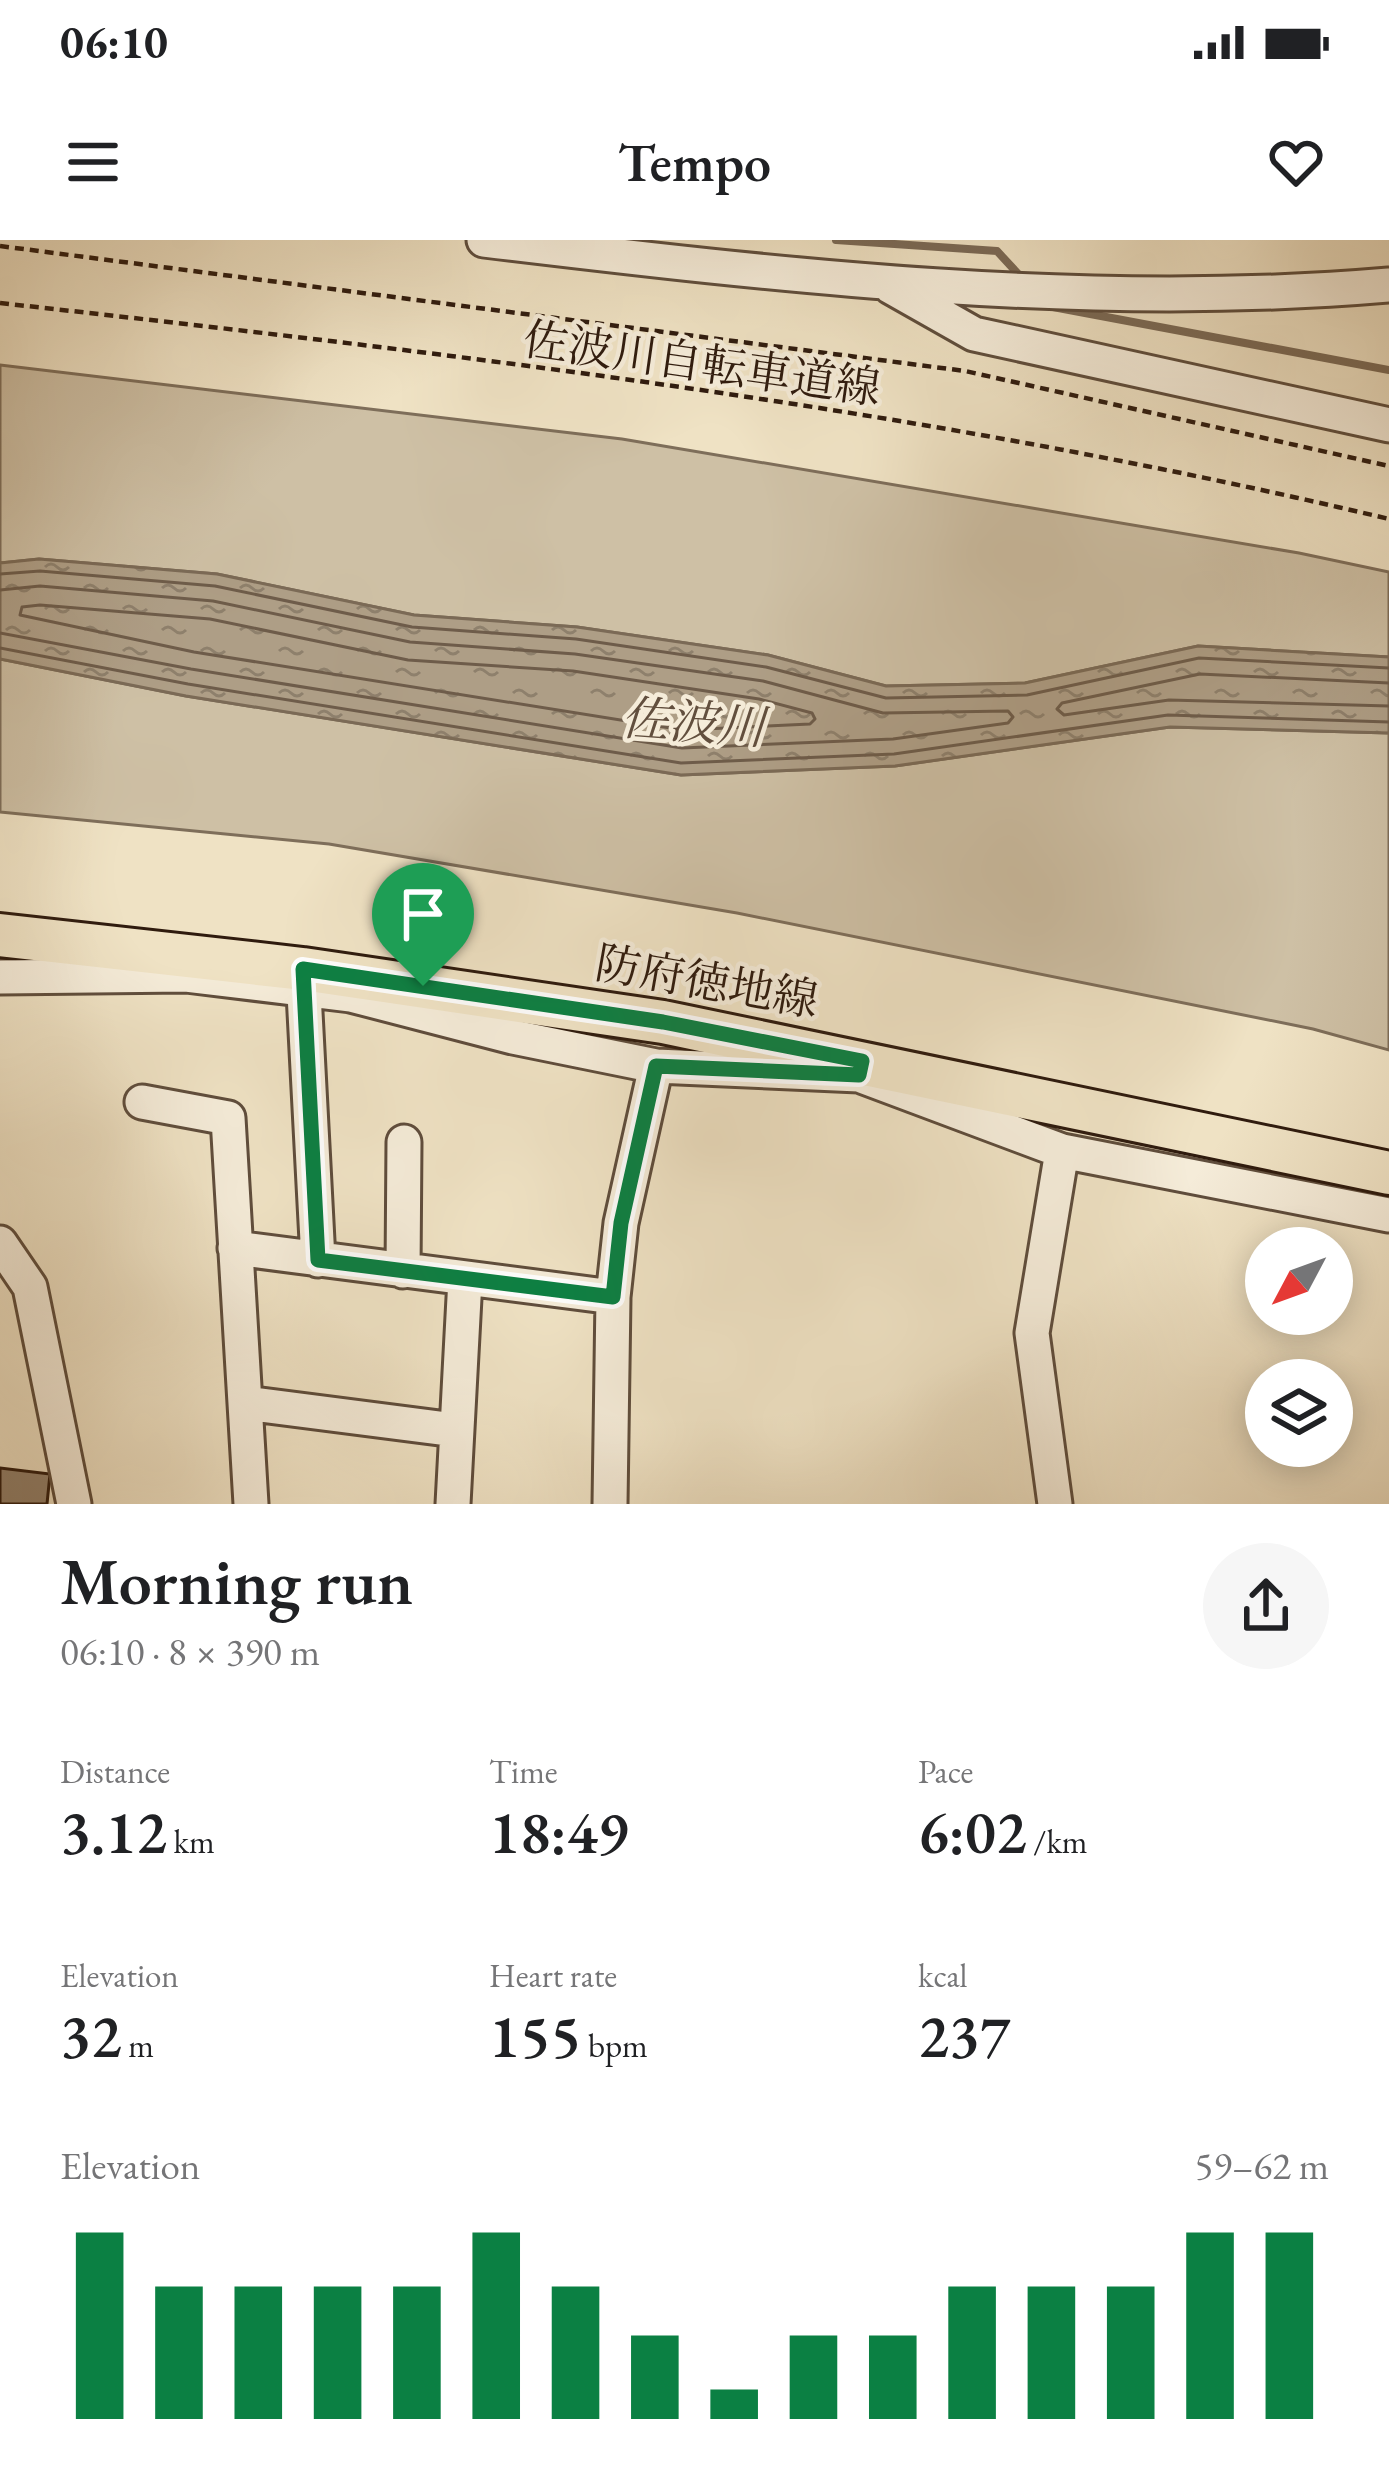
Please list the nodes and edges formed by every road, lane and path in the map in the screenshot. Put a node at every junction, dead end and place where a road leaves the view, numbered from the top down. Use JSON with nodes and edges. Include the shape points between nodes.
{"nodes":[{"id":1,"x":484,"y":240,"type":"edge"},
{"id":2,"x":0,"y":246,"type":"edge"},
{"id":3,"x":888,"y":285,"type":"junction"},
{"id":4,"x":1389,"y":285,"type":"edge"},
{"id":5,"x":0,"y":303,"type":"edge"},
{"id":6,"x":1389,"y":425,"type":"edge"},
{"id":7,"x":1389,"y":466,"type":"edge"},
{"id":8,"x":1389,"y":520,"type":"edge"},
{"id":9,"x":0,"y":935,"type":"edge"},
{"id":10,"x":0,"y":976,"type":"edge"},
{"id":11,"x":304,"y":980,"type":"junction"},
{"id":12,"x":656,"y":1066,"type":"junction"},
{"id":13,"x":860,"y":1068,"type":"junction"},
{"id":14,"x":142,"y":1102,"type":"dead end"},
{"id":15,"x":404,"y":1142,"type":"dead end"},
{"id":16,"x":1062,"y":1151,"type":"junction"},
{"id":17,"x":1389,"y":1173,"type":"edge"},
{"id":18,"x":1389,"y":1215,"type":"edge"},
{"id":19,"x":0,"y":1243,"type":"edge"},
{"id":20,"x":235,"y":1248,"type":"junction"},
{"id":21,"x":318,"y":1260,"type":"junction"},
{"id":22,"x":403,"y":1271,"type":"junction"},
{"id":23,"x":465,"y":1279,"type":"junction"},
{"id":24,"x":613,"y":1297,"type":"junction"},
{"id":25,"x":245,"y":1403,"type":"junction"},
{"id":26,"x":455,"y":1430,"type":"junction"},
{"id":27,"x":74,"y":1504,"type":"edge"},
{"id":28,"x":250,"y":1504,"type":"edge"},
{"id":29,"x":453,"y":1504,"type":"edge"},
{"id":30,"x":610,"y":1504,"type":"edge"},
{"id":31,"x":1055,"y":1504,"type":"edge"}],
"edges":[{"from":1,"to":3,"type":"street"},
{"from":2,"to":7,"type":"path","via":[[965,371]]},
{"from":3,"to":4,"type":"street"},
{"from":3,"to":6,"type":"street","via":[[974,334]]},
{"from":5,"to":8,"type":"path","name":"佐波川自転車道線","via":[[946,426]]},
{"from":9,"to":11,"type":"main road","name":"防府徳地線"},
{"from":10,"to":11,"type":"street"},
{"from":11,"to":12,"type":"street"},
{"from":11,"to":13,"type":"main road","name":"防府徳地線","via":[[663,1022]]},
{"from":11,"to":21,"type":"street"},
{"from":12,"to":13,"type":"street"},
{"from":12,"to":24,"type":"street"},
{"from":13,"to":16,"type":"street"},
{"from":13,"to":17,"type":"main road","name":"防府徳地線"},
{"from":14,"to":20,"type":"street","via":[[228,1118]]},
{"from":15,"to":22,"type":"street"},
{"from":16,"to":18,"type":"street"},
{"from":16,"to":31,"type":"street","via":[[1032,1333]]},
{"from":19,"to":27,"type":"street","via":[[30,1287]]},
{"from":20,"to":21,"type":"street"},
{"from":20,"to":25,"type":"street"},
{"from":21,"to":22,"type":"street"},
{"from":22,"to":23,"type":"street"},
{"from":23,"to":24,"type":"street"},
{"from":23,"to":26,"type":"street"},
{"from":24,"to":30,"type":"street"},
{"from":25,"to":26,"type":"street"},
{"from":25,"to":28,"type":"street"},
{"from":26,"to":29,"type":"street"}]}
